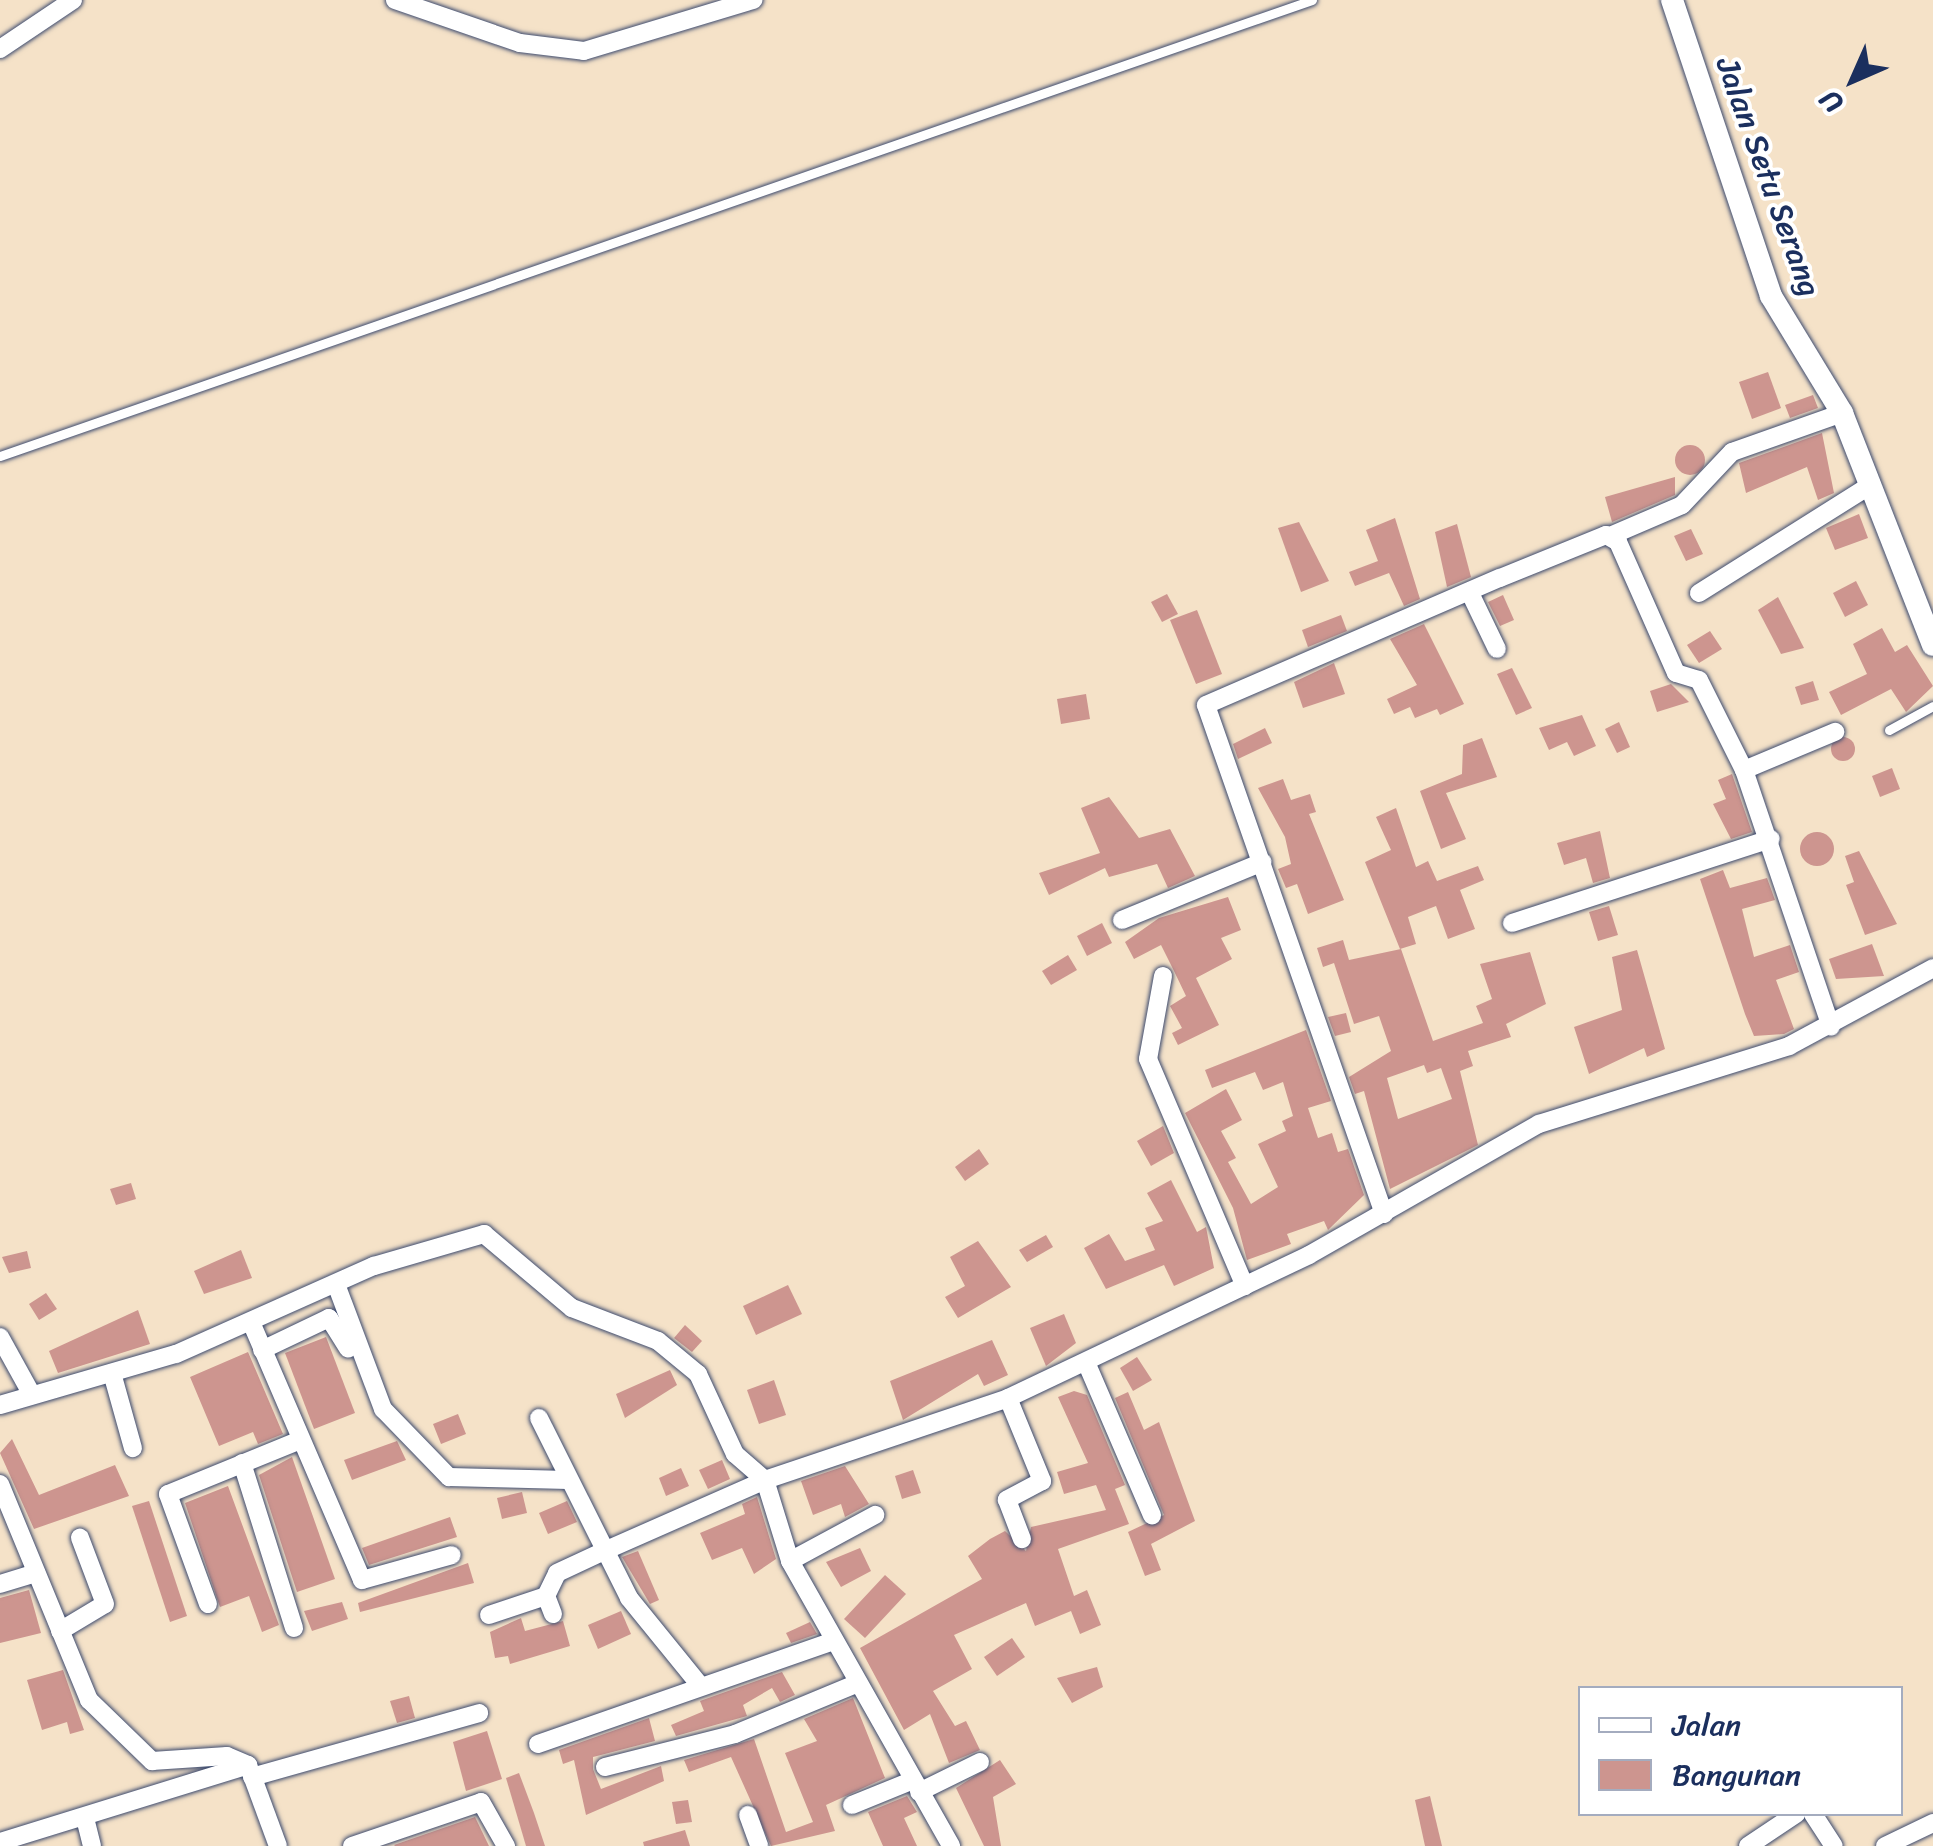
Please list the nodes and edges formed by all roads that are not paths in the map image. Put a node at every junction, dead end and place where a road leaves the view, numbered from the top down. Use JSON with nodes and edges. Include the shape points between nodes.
{"nodes":[{"id":1,"x":73,"y":0,"type":"edge"},
{"id":2,"x":396,"y":0,"type":"edge"},
{"id":3,"x":753,"y":0,"type":"edge"},
{"id":4,"x":1312,"y":0,"type":"edge"},
{"id":5,"x":1672,"y":0,"type":"edge"},
{"id":6,"x":0,"y":50,"type":"edge"},
{"id":7,"x":1842,"y":413,"type":"junction"},
{"id":8,"x":0,"y":456,"type":"edge"},
{"id":9,"x":1872,"y":484,"type":"junction"},
{"id":10,"x":1610,"y":536,"type":"junction"},
{"id":11,"x":1470,"y":593,"type":"junction"},
{"id":12,"x":1699,"y":593,"type":"dead end"},
{"id":13,"x":1933,"y":645,"type":"edge"},
{"id":14,"x":1497,"y":649,"type":"dead end"},
{"id":15,"x":1933,"y":706,"type":"edge"},
{"id":16,"x":1889,"y":730,"type":"dead end"},
{"id":17,"x":1835,"y":732,"type":"dead end"},
{"id":18,"x":1744,"y":770,"type":"junction"},
{"id":19,"x":1770,"y":839,"type":"junction"},
{"id":20,"x":1262,"y":862,"type":"junction"},
{"id":21,"x":1122,"y":920,"type":"dead end"},
{"id":22,"x":1512,"y":923,"type":"dead end"},
{"id":23,"x":1933,"y":968,"type":"edge"},
{"id":24,"x":1162,"y":976,"type":"dead end"},
{"id":25,"x":1831,"y":1028,"type":"junction"},
{"id":26,"x":1384,"y":1214,"type":"junction"},
{"id":27,"x":336,"y":1284,"type":"junction"},
{"id":28,"x":1245,"y":1286,"type":"junction"},
{"id":29,"x":251,"y":1322,"type":"junction"},
{"id":30,"x":0,"y":1337,"type":"edge"},
{"id":31,"x":262,"y":1350,"type":"junction"},
{"id":32,"x":362,"y":1357,"type":"junction"},
{"id":33,"x":1086,"y":1362,"type":"junction"},
{"id":34,"x":112,"y":1372,"type":"junction"},
{"id":35,"x":32,"y":1395,"type":"junction"},
{"id":36,"x":1008,"y":1398,"type":"junction"},
{"id":37,"x":0,"y":1406,"type":"edge"},
{"id":38,"x":539,"y":1418,"type":"dead end"},
{"id":39,"x":298,"y":1441,"type":"junction"},
{"id":40,"x":133,"y":1448,"type":"dead end"},
{"id":41,"x":242,"y":1463,"type":"junction"},
{"id":42,"x":568,"y":1480,"type":"junction"},
{"id":43,"x":766,"y":1480,"type":"junction"},
{"id":44,"x":0,"y":1484,"type":"edge"},
{"id":45,"x":875,"y":1515,"type":"dead end"},
{"id":46,"x":1152,"y":1515,"type":"dead end"},
{"id":47,"x":80,"y":1538,"type":"dead end"},
{"id":48,"x":1022,"y":1538,"type":"dead end"},
{"id":49,"x":602,"y":1552,"type":"junction"},
{"id":50,"x":452,"y":1555,"type":"dead end"},
{"id":51,"x":790,"y":1561,"type":"junction"},
{"id":52,"x":36,"y":1573,"type":"junction"},
{"id":53,"x":0,"y":1584,"type":"edge"},
{"id":54,"x":208,"y":1604,"type":"dead end"},
{"id":55,"x":489,"y":1615,"type":"dead end"},
{"id":56,"x":294,"y":1628,"type":"dead end"},
{"id":57,"x":60,"y":1631,"type":"junction"},
{"id":58,"x":834,"y":1641,"type":"junction"},
{"id":59,"x":858,"y":1683,"type":"junction"},
{"id":60,"x":700,"y":1684,"type":"junction"},
{"id":61,"x":479,"y":1714,"type":"dead end"},
{"id":62,"x":538,"y":1744,"type":"dead end"},
{"id":63,"x":980,"y":1762,"type":"dead end"},
{"id":64,"x":605,"y":1767,"type":"dead end"},
{"id":65,"x":250,"y":1771,"type":"junction"},
{"id":66,"x":915,"y":1787,"type":"junction"},
{"id":67,"x":852,"y":1806,"type":"dead end"},
{"id":68,"x":748,"y":1814,"type":"dead end"},
{"id":69,"x":1793,"y":1816,"type":"edge"},
{"id":70,"x":1814,"y":1816,"type":"edge"},
{"id":71,"x":85,"y":1818,"type":"junction"},
{"id":72,"x":1933,"y":1823,"type":"edge"},
{"id":73,"x":376,"y":1841,"type":"edge"},
{"id":74,"x":0,"y":1842,"type":"edge"},
{"id":75,"x":272,"y":1844,"type":"edge"},
{"id":76,"x":92,"y":1846,"type":"edge"},
{"id":77,"x":352,"y":1846,"type":"edge"},
{"id":78,"x":506,"y":1846,"type":"edge"},
{"id":79,"x":759,"y":1846,"type":"edge"},
{"id":80,"x":950,"y":1846,"type":"edge"},
{"id":81,"x":1748,"y":1846,"type":"edge"},
{"id":82,"x":1834,"y":1846,"type":"edge"},
{"id":83,"x":1885,"y":1846,"type":"edge"}],
"edges":[{"from":1,"to":6,"type":"street"},
{"from":2,"to":3,"type":"street","via":[[520,44],[584,51]]},
{"from":4,"to":8,"type":"lane"},
{"from":5,"to":7,"type":"street","name":"Jalan Setu Serang","via":[[1771,296]]},
{"from":7,"to":9,"type":"street","name":"Jalan Setu Serang"},
{"from":7,"to":10,"type":"street","via":[[1732,452],[1682,505]]},
{"from":9,"to":12,"type":"street"},
{"from":9,"to":13,"type":"street","name":"Jalan Setu Serang"},
{"from":10,"to":11,"type":"street"},
{"from":10,"to":18,"type":"street","via":[[1674,668],[1699,680]]},
{"from":11,"to":14,"type":"street"},
{"from":11,"to":20,"type":"street","via":[[1206,705]]},
{"from":15,"to":16,"type":"lane"},
{"from":17,"to":18,"type":"street"},
{"from":18,"to":19,"type":"street"},
{"from":19,"to":22,"type":"street"},
{"from":19,"to":25,"type":"street"},
{"from":20,"to":21,"type":"street"},
{"from":20,"to":26,"type":"street"},
{"from":23,"to":25,"type":"street"},
{"from":24,"to":28,"type":"street","via":[[1148,1059]]},
{"from":25,"to":26,"type":"street","via":[[1539,1124]]},
{"from":26,"to":28,"type":"street"},
{"from":27,"to":29,"type":"street"},
{"from":27,"to":32,"type":"street"},
{"from":27,"to":43,"type":"street","via":[[440,1241],[484,1234],[572,1308],[680,1356],[698,1374],[735,1454]]},
{"from":28,"to":33,"type":"street"},
{"from":29,"to":31,"type":"street"},
{"from":29,"to":34,"type":"street"},
{"from":30,"to":35,"type":"street"},
{"from":31,"to":32,"type":"street","via":[[329,1318],[353,1357]]},
{"from":31,"to":39,"type":"street"},
{"from":32,"to":42,"type":"street","via":[[383,1409],[449,1477]]},
{"from":33,"to":36,"type":"street"},
{"from":33,"to":46,"type":"street"},
{"from":34,"to":35,"type":"street"},
{"from":34,"to":40,"type":"street"},
{"from":35,"to":37,"type":"street"},
{"from":36,"to":43,"type":"street"},
{"from":36,"to":48,"type":"street","via":[[1042,1480],[1007,1500]]},
{"from":38,"to":42,"type":"street"},
{"from":39,"to":41,"type":"street"},
{"from":39,"to":50,"type":"street","via":[[366,1584]]},
{"from":41,"to":54,"type":"street","via":[[168,1494]]},
{"from":41,"to":56,"type":"street"},
{"from":42,"to":49,"type":"street"},
{"from":43,"to":49,"type":"street"},
{"from":43,"to":51,"type":"street"},
{"from":44,"to":52,"type":"street"},
{"from":45,"to":51,"type":"street"},
{"from":47,"to":57,"type":"street","via":[[106,1604]]},
{"from":49,"to":55,"type":"street","via":[[557,1573],[550,1605]]},
{"from":49,"to":60,"type":"street"},
{"from":51,"to":58,"type":"street"},
{"from":52,"to":53,"type":"street"},
{"from":52,"to":57,"type":"street"},
{"from":57,"to":65,"type":"street","via":[[80,1689],[149,1760],[227,1756]]},
{"from":58,"to":59,"type":"street"},
{"from":58,"to":60,"type":"street"},
{"from":59,"to":64,"type":"street","via":[[735,1734]]},
{"from":59,"to":66,"type":"street"},
{"from":60,"to":62,"type":"street"},
{"from":61,"to":65,"type":"street"},
{"from":63,"to":66,"type":"street"},
{"from":65,"to":71,"type":"street"},
{"from":65,"to":75,"type":"street"},
{"from":66,"to":67,"type":"street"},
{"from":66,"to":80,"type":"street"},
{"from":68,"to":79,"type":"street"},
{"from":69,"to":81,"type":"street"},
{"from":70,"to":82,"type":"street"},
{"from":71,"to":74,"type":"street"},
{"from":71,"to":76,"type":"street"},
{"from":72,"to":83,"type":"street"},
{"from":73,"to":77,"type":"street"},
{"from":73,"to":78,"type":"street","via":[[480,1802]]}]}
